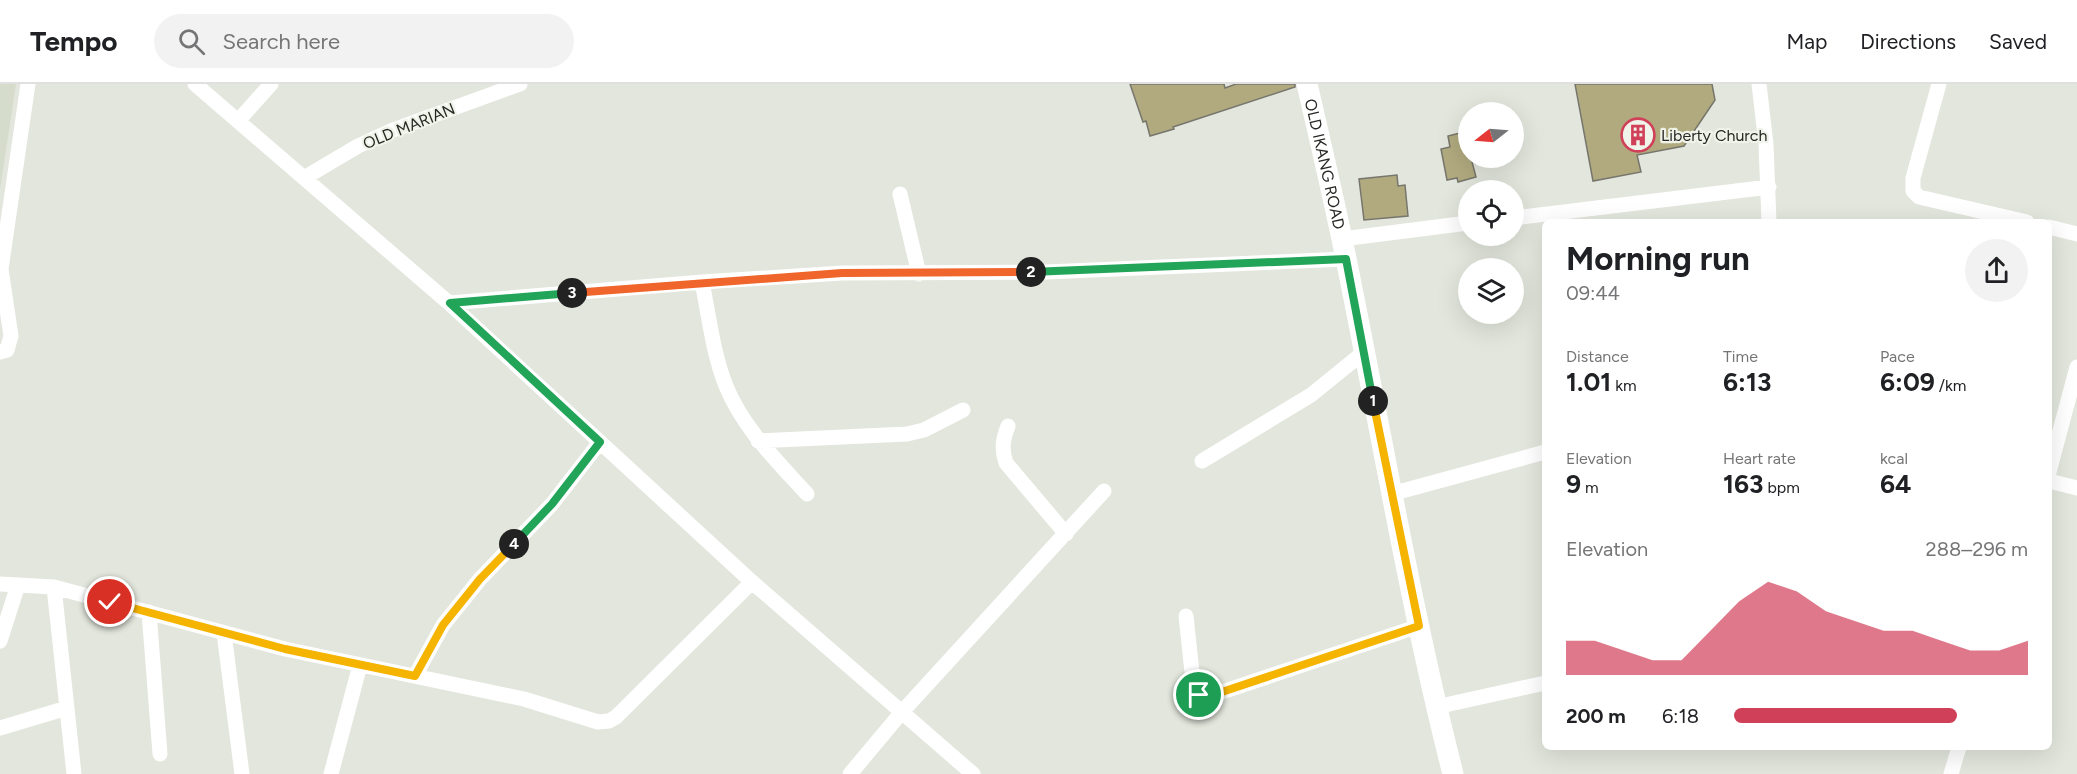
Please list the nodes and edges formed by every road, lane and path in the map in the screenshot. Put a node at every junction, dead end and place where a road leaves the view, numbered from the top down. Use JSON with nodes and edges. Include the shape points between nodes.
{"nodes":[{"id":1,"x":28,"y":84,"type":"edge"},
{"id":2,"x":195,"y":84,"type":"edge"},
{"id":3,"x":271,"y":84,"type":"edge"},
{"id":4,"x":520,"y":84,"type":"edge"},
{"id":5,"x":1307,"y":84,"type":"edge"},
{"id":6,"x":1759,"y":84,"type":"edge"},
{"id":7,"x":1939,"y":84,"type":"edge"},
{"id":8,"x":490,"y":89,"type":"edge"},
{"id":9,"x":238,"y":121,"type":"junction"},
{"id":10,"x":304,"y":178,"type":"junction"},
{"id":11,"x":1769,"y":187,"type":"junction"},
{"id":12,"x":900,"y":194,"type":"dead end"},
{"id":13,"x":1524,"y":217,"type":"edge"},
{"id":14,"x":1769,"y":219,"type":"edge"},
{"id":15,"x":2014,"y":219,"type":"edge"},
{"id":16,"x":1458,"y":225,"type":"edge"},
{"id":17,"x":2052,"y":228,"type":"edge"},
{"id":18,"x":2077,"y":234,"type":"edge"},
{"id":19,"x":1344,"y":249,"type":"junction"},
{"id":20,"x":919,"y":274,"type":"junction"},
{"id":21,"x":702,"y":282,"type":"junction"},
{"id":22,"x":450,"y":303,"type":"junction"},
{"id":23,"x":0,"y":352,"type":"edge"},
{"id":24,"x":1364,"y":352,"type":"junction"},
{"id":25,"x":2077,"y":367,"type":"edge"},
{"id":26,"x":963,"y":410,"type":"dead end"},
{"id":27,"x":1008,"y":426,"type":"dead end"},
{"id":28,"x":758,"y":441,"type":"junction"},
{"id":29,"x":600,"y":442,"type":"junction"},
{"id":30,"x":1542,"y":453,"type":"edge"},
{"id":31,"x":1202,"y":461,"type":"dead end"},
{"id":32,"x":2052,"y":461,"type":"edge"},
{"id":33,"x":2052,"y":482,"type":"edge"},
{"id":34,"x":2077,"y":488,"type":"edge"},
{"id":35,"x":1104,"y":491,"type":"dead end"},
{"id":36,"x":807,"y":494,"type":"dead end"},
{"id":37,"x":1391,"y":494,"type":"junction"},
{"id":38,"x":1066,"y":534,"type":"junction"},
{"id":39,"x":752,"y":582,"type":"junction"},
{"id":40,"x":0,"y":584,"type":"edge"},
{"id":41,"x":18,"y":585,"type":"junction"},
{"id":42,"x":54,"y":587,"type":"junction"},
{"id":43,"x":149,"y":612,"type":"junction"},
{"id":44,"x":1186,"y":616,"type":"dead end"},
{"id":45,"x":1419,"y":626,"type":"junction"},
{"id":46,"x":224,"y":633,"type":"junction"},
{"id":47,"x":0,"y":641,"type":"edge"},
{"id":48,"x":360,"y":665,"type":"junction"},
{"id":49,"x":415,"y":676,"type":"junction"},
{"id":50,"x":1542,"y":684,"type":"edge"},
{"id":51,"x":1436,"y":707,"type":"junction"},
{"id":52,"x":67,"y":708,"type":"junction"},
{"id":53,"x":901,"y":713,"type":"junction"},
{"id":54,"x":0,"y":728,"type":"edge"},
{"id":55,"x":1954,"y":750,"type":"edge"},
{"id":56,"x":160,"y":754,"type":"dead end"},
{"id":57,"x":1450,"y":773,"type":"edge"},
{"id":58,"x":74,"y":774,"type":"edge"},
{"id":59,"x":242,"y":774,"type":"edge"},
{"id":60,"x":331,"y":774,"type":"edge"},
{"id":61,"x":850,"y":774,"type":"edge"},
{"id":62,"x":974,"y":774,"type":"edge"},
{"id":63,"x":1951,"y":774,"type":"edge"}],
"edges":[{"from":1,"to":23,"type":"street","via":[[1,269],[11,336],[7,350]]},
{"from":2,"to":9,"type":"street"},
{"from":3,"to":9,"type":"street"},
{"from":4,"to":8,"type":"street","name":"OLD MARIAN"},
{"from":5,"to":19,"type":"street","name":"OLD IKANG ROAD"},
{"from":6,"to":11,"type":"street"},
{"from":7,"to":15,"type":"street","via":[[1913,178],[1913,191],[1919,197]]},
{"from":8,"to":10,"type":"street","name":"OLD MARIAN","via":[[384,134]]},
{"from":9,"to":10,"type":"street"},
{"from":10,"to":22,"type":"street"},
{"from":11,"to":13,"type":"street"},
{"from":11,"to":14,"type":"street"},
{"from":12,"to":20,"type":"street"},
{"from":16,"to":19,"type":"street"},
{"from":17,"to":18,"type":"street"},
{"from":19,"to":20,"type":"street","via":[[1046,272]]},
{"from":19,"to":24,"type":"street","name":"OLD IKANG ROAD"},
{"from":20,"to":21,"type":"street","via":[[842,273]]},
{"from":21,"to":22,"type":"street"},
{"from":21,"to":28,"type":"street","via":[[726,385]]},
{"from":22,"to":29,"type":"street"},
{"from":24,"to":31,"type":"street","via":[[1311,395]]},
{"from":24,"to":37,"type":"street","name":"OLD IKANG ROAD"},
{"from":25,"to":32,"type":"street"},
{"from":26,"to":28,"type":"street","via":[[924,430],[907,434]]},
{"from":27,"to":38,"type":"street","via":[[1003,438],[1006,463]]},
{"from":28,"to":36,"type":"street"},
{"from":29,"to":39,"type":"street"},
{"from":29,"to":49,"type":"street","via":[[552,504],[480,579],[443,625]]},
{"from":30,"to":37,"type":"street"},
{"from":33,"to":34,"type":"street"},
{"from":35,"to":38,"type":"street"},
{"from":37,"to":45,"type":"street","name":"OLD IKANG ROAD"},
{"from":38,"to":53,"type":"street"},
{"from":39,"to":49,"type":"street","via":[[609,721],[598,722],[524,699]]},
{"from":39,"to":53,"type":"street"},
{"from":40,"to":41,"type":"street"},
{"from":41,"to":42,"type":"street"},
{"from":41,"to":47,"type":"street"},
{"from":42,"to":43,"type":"street"},
{"from":42,"to":52,"type":"street"},
{"from":43,"to":46,"type":"street"},
{"from":43,"to":56,"type":"street"},
{"from":44,"to":45,"type":"street","via":[[1194,691],[1207,697]]},
{"from":45,"to":51,"type":"street","name":"OLD IKANG ROAD"},
{"from":46,"to":48,"type":"street"},
{"from":46,"to":59,"type":"street"},
{"from":48,"to":49,"type":"street"},
{"from":48,"to":60,"type":"street"},
{"from":50,"to":51,"type":"street"},
{"from":51,"to":57,"type":"street","name":"OLD IKANG ROAD"},
{"from":52,"to":54,"type":"street"},
{"from":52,"to":58,"type":"street"},
{"from":53,"to":61,"type":"street"},
{"from":53,"to":62,"type":"street"},
{"from":55,"to":63,"type":"street"}]}
